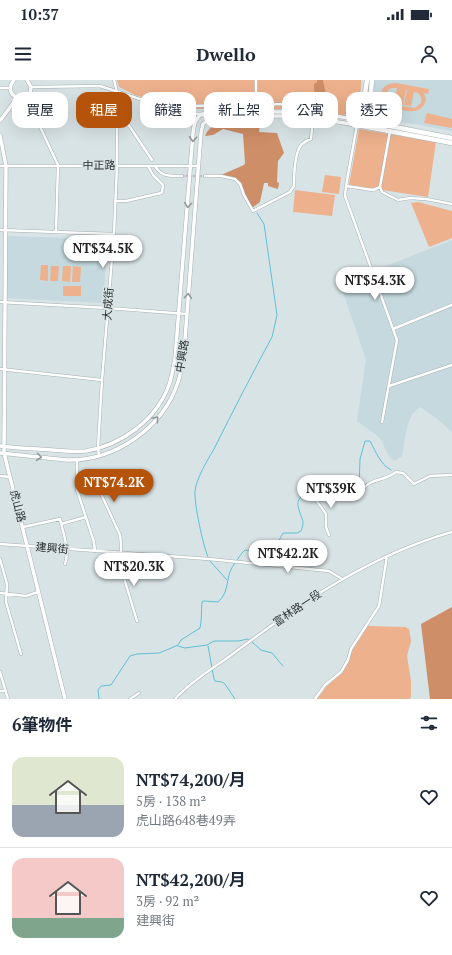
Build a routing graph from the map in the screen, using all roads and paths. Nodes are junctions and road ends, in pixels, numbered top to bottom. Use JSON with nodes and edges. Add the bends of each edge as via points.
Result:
{"nodes":[{"id":1,"x":14,"y":80,"type":"edge"},
{"id":2,"x":114,"y":80,"type":"edge"},
{"id":3,"x":256,"y":80,"type":"edge"},
{"id":4,"x":367,"y":80,"type":"edge"},
{"id":5,"x":372,"y":80,"type":"edge"},
{"id":6,"x":29,"y":81,"type":"edge"},
{"id":7,"x":31,"y":87,"type":"junction"},
{"id":8,"x":0,"y":88,"type":"edge"},
{"id":9,"x":10,"y":88,"type":"junction"},
{"id":10,"x":30,"y":92,"type":"edge"},
{"id":11,"x":117,"y":92,"type":"joint"},
{"id":12,"x":256,"y":92,"type":"edge"},
{"id":13,"x":365,"y":92,"type":"edge"},
{"id":14,"x":371,"y":92,"type":"edge"},
{"id":15,"x":12,"y":94,"type":"edge"},
{"id":16,"x":12,"y":105,"type":"edge"},
{"id":17,"x":196,"y":114,"type":"edge"},
{"id":18,"x":202,"y":114,"type":"junction"},
{"id":19,"x":282,"y":114,"type":"edge"},
{"id":20,"x":0,"y":122,"type":"edge"},
{"id":21,"x":204,"y":123,"type":"edge"},
{"id":22,"x":41,"y":128,"type":"edge"},
{"id":23,"x":117,"y":128,"type":"edge"},
{"id":24,"x":131,"y":128,"type":"edge"},
{"id":25,"x":312,"y":128,"type":"edge"},
{"id":26,"x":356,"y":128,"type":"edge"},
{"id":27,"x":377,"y":128,"type":"edge"},
{"id":28,"x":387,"y":128,"type":"edge"},
{"id":29,"x":390,"y":132,"type":"junction"},
{"id":30,"x":0,"y":135,"type":"edge"},
{"id":31,"x":452,"y":138,"type":"edge"},
{"id":32,"x":452,"y":143,"type":"edge"},
{"id":33,"x":152,"y":160,"type":"dead end"},
{"id":34,"x":58,"y":165,"type":"junction"},
{"id":35,"x":117,"y":165,"type":"junction"},
{"id":36,"x":0,"y":166,"type":"edge"},
{"id":37,"x":6,"y":166,"type":"junction"},
{"id":38,"x":148,"y":166,"type":"junction"},
{"id":39,"x":155,"y":166,"type":"junction"},
{"id":40,"x":191,"y":166,"type":"junction"},
{"id":41,"x":199,"y":166,"type":"junction"},
{"id":42,"x":182,"y":176,"type":"tunnel mouth"},
{"id":43,"x":205,"y":176,"type":"tunnel mouth"},
{"id":44,"x":346,"y":186,"type":"junction"},
{"id":45,"x":380,"y":187,"type":"junction"},
{"id":46,"x":115,"y":201,"type":"junction"},
{"id":47,"x":452,"y":204,"type":"edge"},
{"id":48,"x":0,"y":230,"type":"edge"},
{"id":49,"x":6,"y":230,"type":"junction"},
{"id":50,"x":56,"y":232,"type":"junction"},
{"id":51,"x":114,"y":234,"type":"junction"},
{"id":52,"x":0,"y":302,"type":"edge"},
{"id":53,"x":5,"y":303,"type":"junction"},
{"id":54,"x":452,"y":305,"type":"edge"},
{"id":55,"x":108,"y":308,"type":"junction"},
{"id":56,"x":179,"y":314,"type":"junction"},
{"id":57,"x":187,"y":314,"type":"junction"},
{"id":58,"x":0,"y":325,"type":"edge"},
{"id":59,"x":5,"y":325,"type":"junction"},
{"id":60,"x":393,"y":329,"type":"junction"},
{"id":61,"x":452,"y":365,"type":"edge"},
{"id":62,"x":2,"y":369,"type":"edge"},
{"id":63,"x":102,"y":380,"type":"junction"},
{"id":64,"x":389,"y":386,"type":"junction"},
{"id":65,"x":382,"y":422,"type":"dead end"},
{"id":66,"x":2,"y":446,"type":"edge"},
{"id":67,"x":98,"y":448,"type":"junction"},
{"id":68,"x":2,"y":453,"type":"edge"},
{"id":69,"x":98,"y":456,"type":"junction"},
{"id":70,"x":77,"y":460,"type":"junction"},
{"id":71,"x":452,"y":475,"type":"edge"},
{"id":72,"x":0,"y":476,"type":"edge"},
{"id":73,"x":10,"y":477,"type":"junction"},
{"id":74,"x":77,"y":481,"type":"junction"},
{"id":75,"x":86,"y":517,"type":"junction"},
{"id":76,"x":61,"y":524,"type":"junction"},
{"id":77,"x":23,"y":527,"type":"junction"},
{"id":78,"x":452,"y":532,"type":"edge"},
{"id":79,"x":329,"y":535,"type":"dead end"},
{"id":80,"x":0,"y":544,"type":"edge"},
{"id":81,"x":27,"y":546,"type":"junction"},
{"id":82,"x":66,"y":549,"type":"junction"},
{"id":83,"x":95,"y":551,"type":"junction"},
{"id":84,"x":121,"y":554,"type":"junction"},
{"id":85,"x":387,"y":556,"type":"junction"},
{"id":86,"x":0,"y":559,"type":"edge"},
{"id":87,"x":65,"y":564,"type":"dead end"},
{"id":88,"x":342,"y":579,"type":"junction"},
{"id":89,"x":38,"y":592,"type":"junction"},
{"id":90,"x":0,"y":593,"type":"edge"},
{"id":91,"x":6,"y":594,"type":"junction"},
{"id":92,"x":137,"y":621,"type":"dead end"},
{"id":93,"x":21,"y":654,"type":"dead end"},
{"id":94,"x":0,"y":672,"type":"edge"},
{"id":95,"x":0,"y":691,"type":"edge"},
{"id":96,"x":6,"y":691,"type":"junction"},
{"id":97,"x":138,"y":693,"type":"dead end"},
{"id":98,"x":176,"y":698,"type":"edge"},
{"id":99,"x":8,"y":699,"type":"edge"},
{"id":100,"x":65,"y":699,"type":"edge"},
{"id":101,"x":130,"y":699,"type":"edge"},
{"id":102,"x":172,"y":699,"type":"edge"},
{"id":103,"x":315,"y":699,"type":"edge"}],
"edges":[{"from":1,"to":9,"type":"street"},
{"from":2,"to":11,"type":"street","name":"大成街"},
{"from":3,"to":12,"type":"street"},
{"from":4,"to":13,"type":"main road"},
{"from":5,"to":14,"type":"main road"},
{"from":6,"to":7,"type":"street"},
{"from":7,"to":10,"type":"street"},
{"from":7,"to":11,"type":"street","via":[[100,86]]},
{"from":8,"to":9,"type":"street"},
{"from":9,"to":15,"type":"street"},
{"from":16,"to":20,"type":"street"},
{"from":17,"to":18,"type":"street"},
{"from":18,"to":19,"type":"street"},
{"from":18,"to":40,"type":"street","name":"中興路","one_way":true,"via":[[194,126]]},
{"from":21,"to":41,"type":"street","name":"中興路"},
{"from":22,"to":34,"type":"street"},
{"from":23,"to":35,"type":"street","name":"大成街"},
{"from":24,"to":33,"type":"street"},
{"from":25,"to":43,"type":"street","via":[[311,139],[301,144],[298,150],[294,186],[290,192],[253,211],[235,179]]},
{"from":26,"to":44,"type":"street"},
{"from":27,"to":29,"type":"main road"},
{"from":28,"to":31,"type":"main road"},
{"from":29,"to":32,"type":"main road"},
{"from":29,"to":45,"type":"street"},
{"from":30,"to":37,"type":"street","name":"虎山路"},
{"from":34,"to":35,"type":"street","name":"中正路"},
{"from":34,"to":37,"type":"street","name":"中正路"},
{"from":34,"to":50,"type":"street"},
{"from":35,"to":38,"type":"street","name":"中正路"},
{"from":35,"to":46,"type":"street","name":"大成街"},
{"from":36,"to":37,"type":"street","name":"中正路"},
{"from":37,"to":49,"type":"street","name":"虎山路"},
{"from":38,"to":39,"type":"street","name":"中正路"},
{"from":38,"to":46,"type":"street","via":[[162,185],[162,192]]},
{"from":39,"to":40,"type":"street","name":"中正路"},
{"from":39,"to":42,"type":"street","via":[[165,175]]},
{"from":40,"to":41,"type":"street","name":"中正路"},
{"from":40,"to":56,"type":"street","name":"中興路","one_way":true},
{"from":57,"to":41,"type":"street","name":"中興路","one_way":true},
{"from":44,"to":45,"type":"street","via":[[373,190]]},
{"from":44,"to":60,"type":"street","via":[[345,196]]},
{"from":45,"to":47,"type":"street","via":[[382,192],[398,200],[426,199]]},
{"from":46,"to":51,"type":"street","name":"大成街"},
{"from":48,"to":49,"type":"street"},
{"from":49,"to":50,"type":"street"},
{"from":49,"to":53,"type":"street","name":"虎山路"},
{"from":50,"to":51,"type":"street"},
{"from":51,"to":55,"type":"street","name":"大成街"},
{"from":52,"to":53,"type":"street"},
{"from":53,"to":55,"type":"street"},
{"from":53,"to":59,"type":"street","name":"虎山路"},
{"from":54,"to":60,"type":"street"},
{"from":55,"to":56,"type":"street"},
{"from":55,"to":63,"type":"street","name":"大成街"},
{"from":56,"to":57,"type":"street"},
{"from":56,"to":67,"type":"street","name":"中興路","via":[[173,371],[159,404],[147,420],[133,431]]},
{"from":69,"to":57,"type":"street","name":"中興路","one_way":true,"via":[[124,446],[144,432],[168,404],[178,383],[181,369]]},
{"from":58,"to":59,"type":"street"},
{"from":59,"to":62,"type":"street","name":"虎山路"},
{"from":60,"to":64,"type":"street","via":[[397,340]]},
{"from":61,"to":64,"type":"street"},
{"from":62,"to":63,"type":"street"},
{"from":62,"to":66,"type":"street","name":"虎山路"},
{"from":63,"to":67,"type":"street","name":"大成街"},
{"from":64,"to":65,"type":"street"},
{"from":66,"to":67,"type":"street","name":"中興路","via":[[72,452]]},
{"from":66,"to":68,"type":"street","name":"虎山路"},
{"from":67,"to":69,"type":"street","name":"大成街"},
{"from":68,"to":70,"type":"street","name":"中興路","one_way":true},
{"from":68,"to":73,"type":"street","name":"虎山路"},
{"from":69,"to":70,"type":"street","name":"中興路"},
{"from":70,"to":74,"type":"street"},
{"from":71,"to":79,"type":"street","via":[[430,476],[414,484],[403,473],[396,472],[386,479],[371,482],[357,497],[349,498],[327,492],[311,493],[326,514]]},
{"from":72,"to":73,"type":"street"},
{"from":73,"to":77,"type":"street","name":"虎山路"},
{"from":74,"to":75,"type":"street","via":[[77,490]]},
{"from":74,"to":84,"type":"street","via":[[94,482],[98,485],[120,535]]},
{"from":75,"to":76,"type":"street"},
{"from":75,"to":83,"type":"street"},
{"from":76,"to":77,"type":"street","via":[[60,519]]},
{"from":76,"to":82,"type":"street"},
{"from":77,"to":81,"type":"street","name":"虎山路"},
{"from":78,"to":85,"type":"street","name":"富林路一段"},
{"from":80,"to":81,"type":"street","name":"建興街"},
{"from":81,"to":82,"type":"street","name":"建興街"},
{"from":81,"to":89,"type":"street","name":"虎山路"},
{"from":82,"to":83,"type":"street","name":"建興街"},
{"from":82,"to":87,"type":"street"},
{"from":83,"to":84,"type":"street","name":"建興街"},
{"from":84,"to":88,"type":"street","name":"建興街","via":[[329,571]]},
{"from":84,"to":92,"type":"street","via":[[121,568]]},
{"from":85,"to":88,"type":"street","name":"富林路一段"},
{"from":85,"to":103,"type":"street","via":[[379,606],[351,649],[341,672]]},
{"from":86,"to":91,"type":"street","via":[[7,584]]},
{"from":88,"to":98,"type":"street","name":"富林路一段","via":[[253,638]]},
{"from":89,"to":91,"type":"street","via":[[26,596]]},
{"from":89,"to":100,"type":"street","name":"虎山路"},
{"from":90,"to":91,"type":"street"},
{"from":91,"to":93,"type":"street"},
{"from":94,"to":96,"type":"street"},
{"from":95,"to":96,"type":"street"},
{"from":96,"to":99,"type":"street"},
{"from":97,"to":101,"type":"street"},
{"from":98,"to":102,"type":"street","name":"富林路一段"}]}
